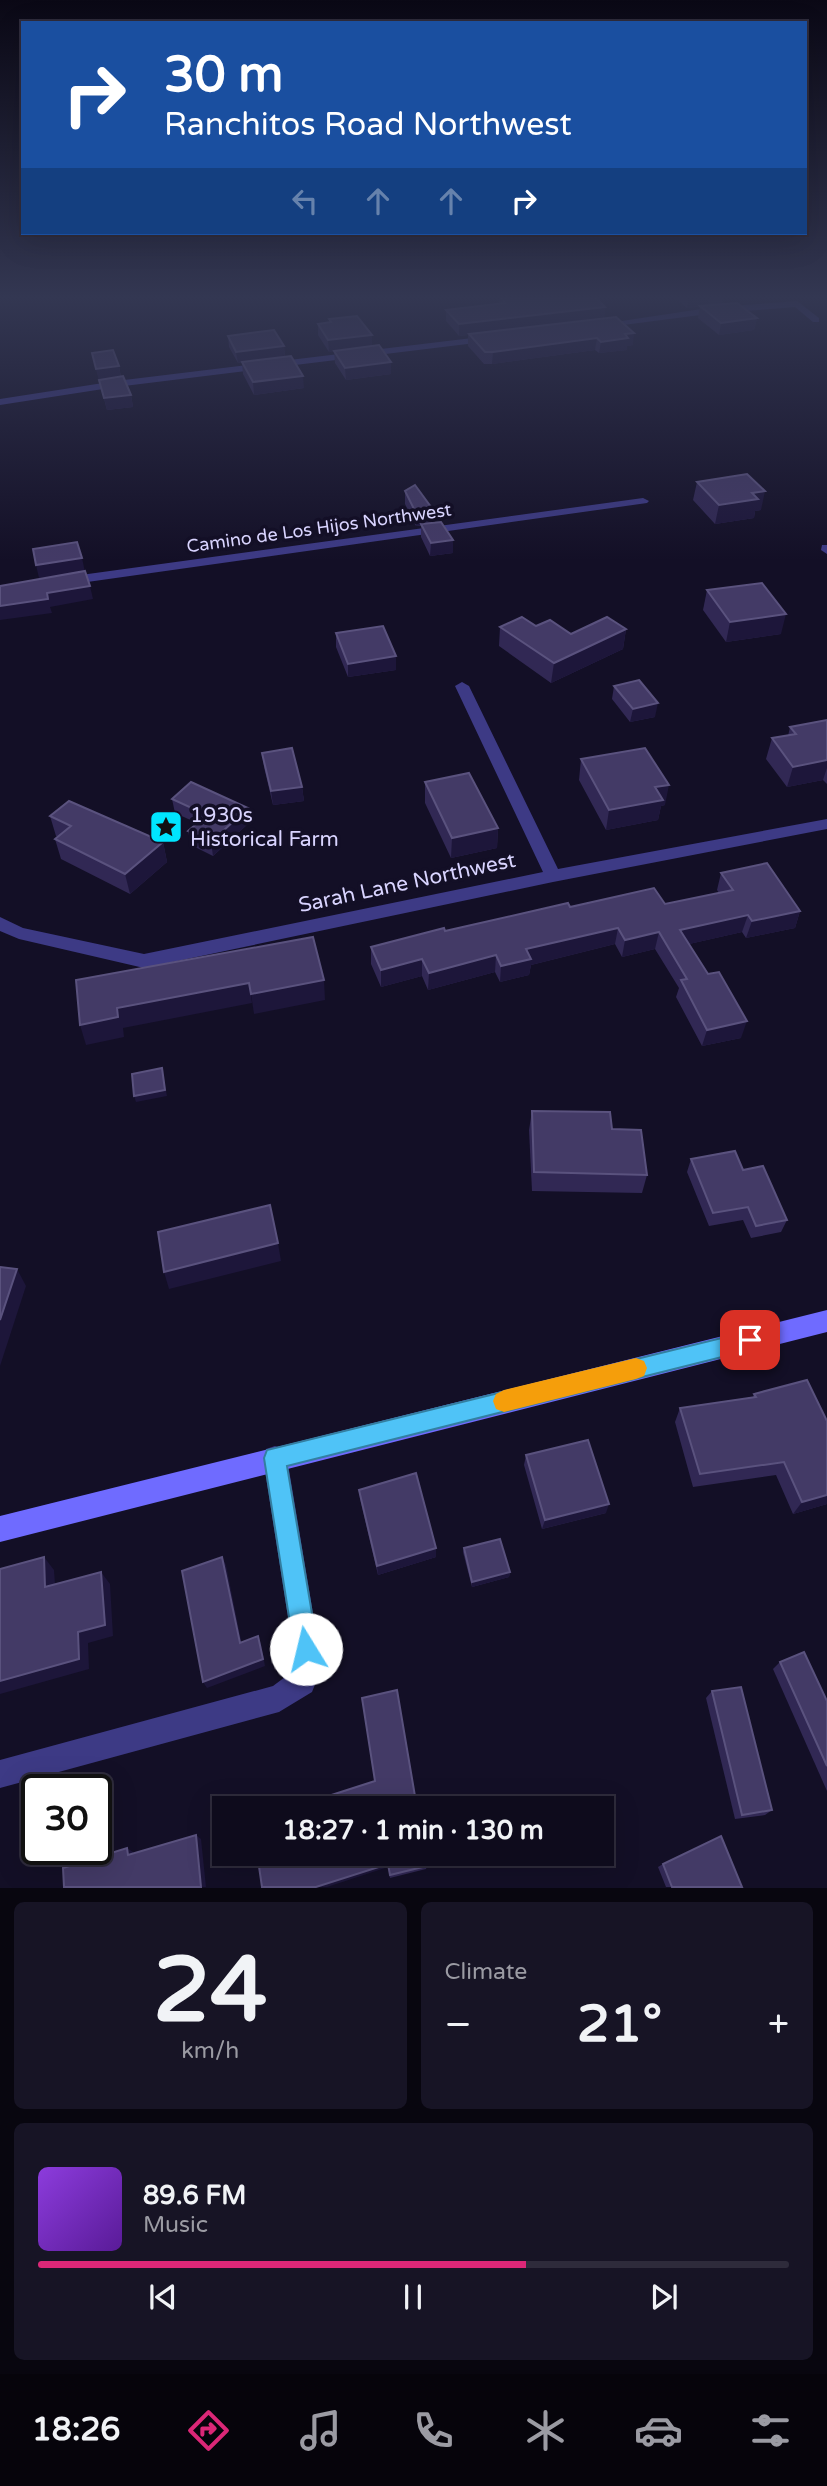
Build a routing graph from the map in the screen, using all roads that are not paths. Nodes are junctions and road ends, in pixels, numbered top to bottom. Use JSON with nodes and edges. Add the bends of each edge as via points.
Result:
{"nodes":[{"id":1,"x":115,"y":384,"type":"edge"},
{"id":2,"x":0,"y":402,"type":"edge"},
{"id":3,"x":643,"y":502,"type":"dead end"},
{"id":4,"x":54,"y":582,"type":"edge"},
{"id":5,"x":462,"y":686,"type":"dead end"},
{"id":6,"x":827,"y":824,"type":"edge"},
{"id":7,"x":553,"y":876,"type":"junction"},
{"id":8,"x":0,"y":923,"type":"edge"},
{"id":9,"x":827,"y":1321,"type":"edge"},
{"id":10,"x":275,"y":1458,"type":"junction"},
{"id":11,"x":0,"y":1529,"type":"edge"},
{"id":12,"x":0,"y":1774,"type":"edge"}],
"edges":[{"from":1,"to":2,"type":"street"},
{"from":3,"to":4,"type":"street","name":"Camino de Los Hijos Northwest"},
{"from":5,"to":7,"type":"street"},
{"from":6,"to":7,"type":"street","name":"Sarah Lane Northwest"},
{"from":7,"to":8,"type":"street","name":"Sarah Lane Northwest","via":[[144,961],[19,933]]},
{"from":9,"to":10,"type":"street"},
{"from":10,"to":11,"type":"street"},
{"from":10,"to":12,"type":"street","via":[[306,1649],[302,1682],[279,1698]]}]}
